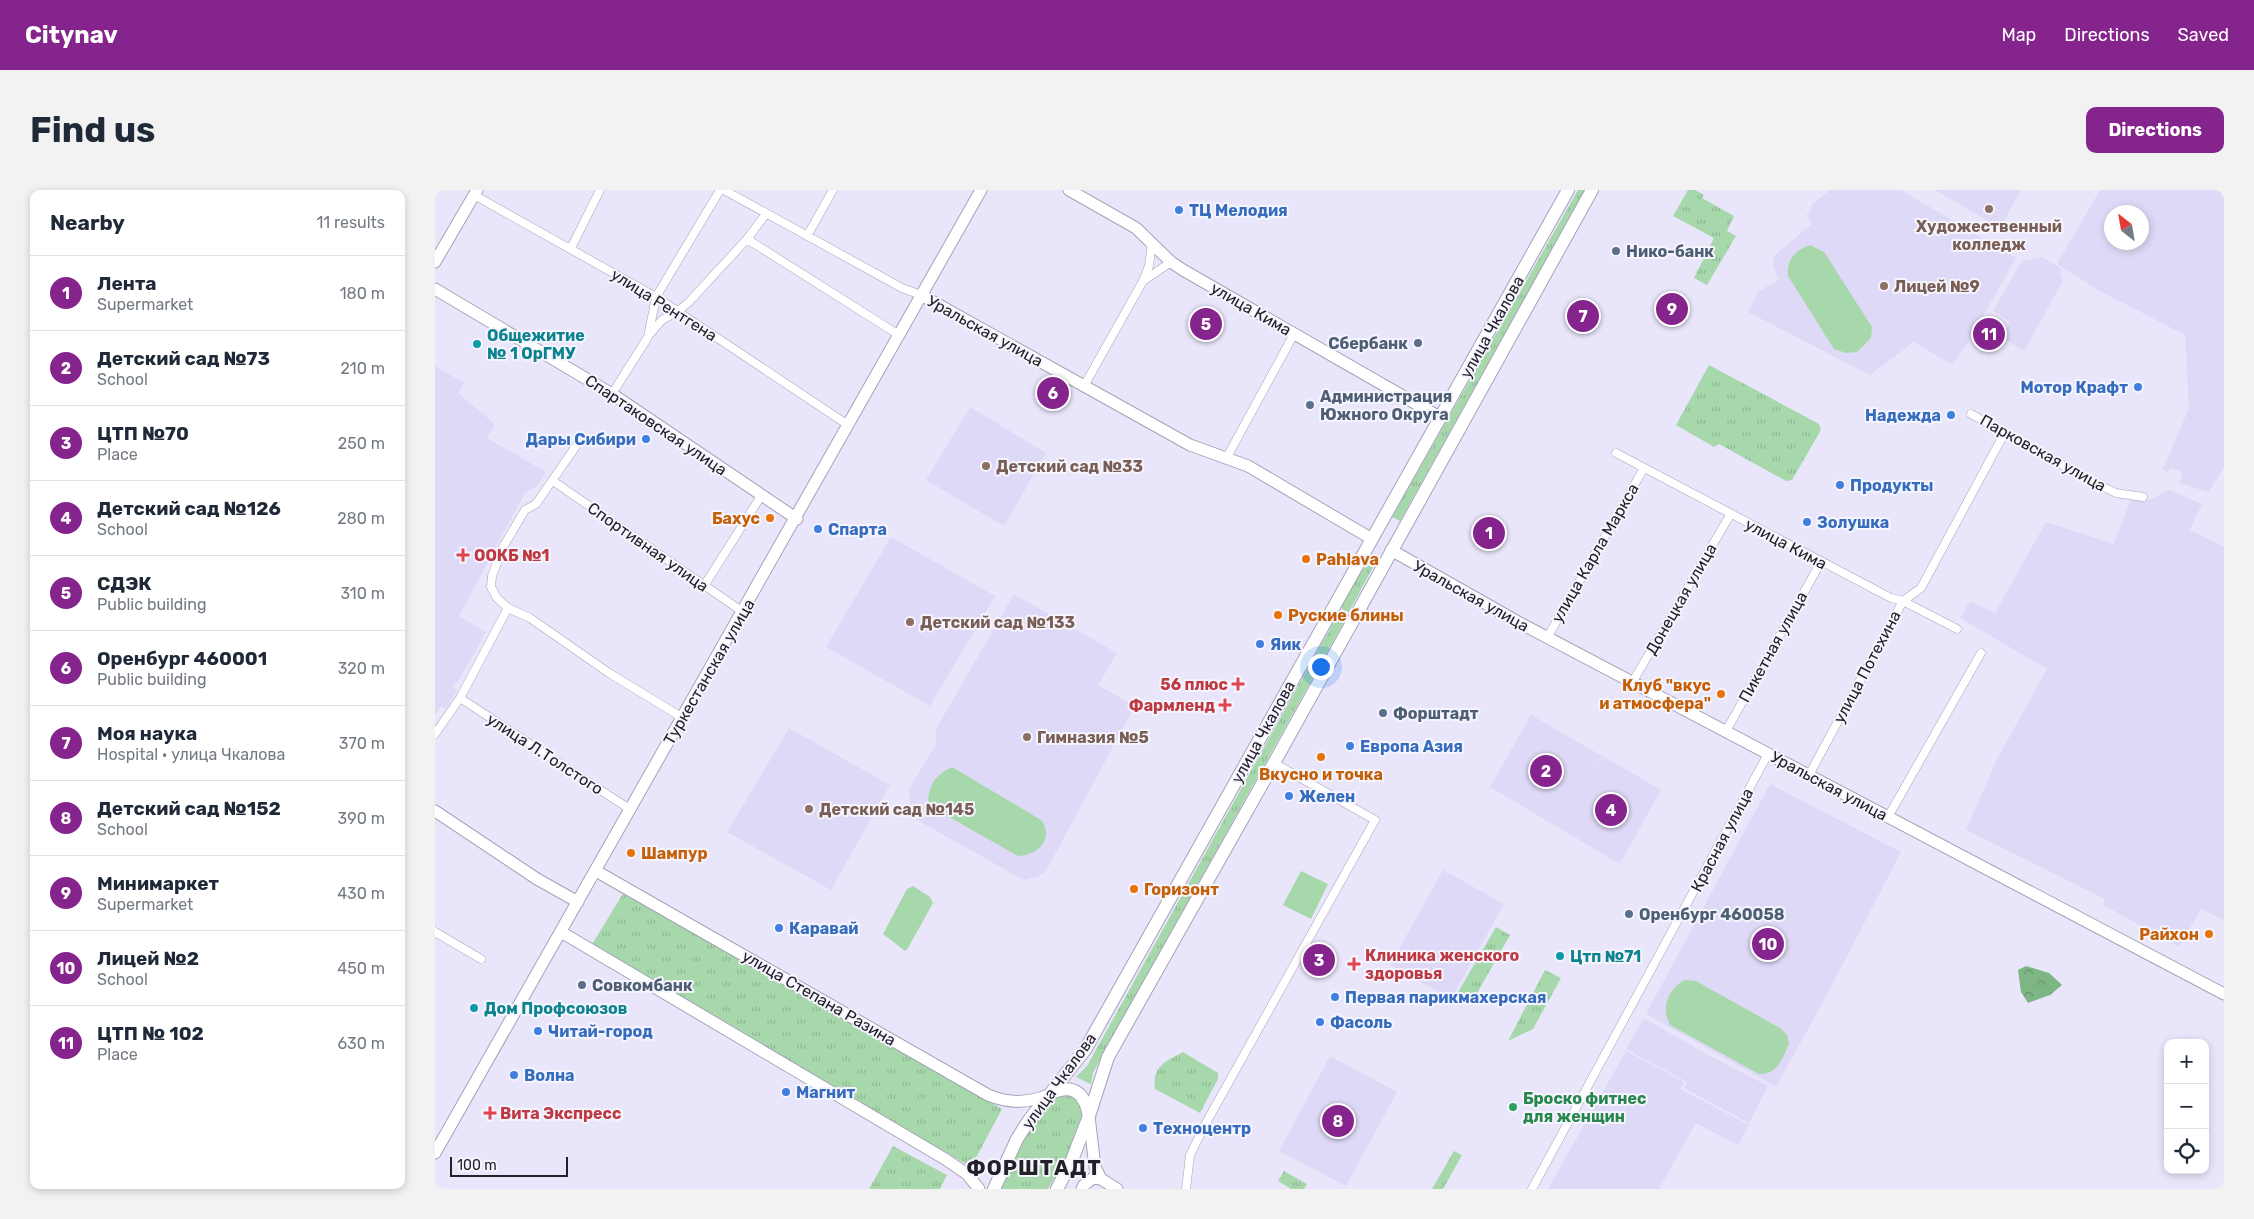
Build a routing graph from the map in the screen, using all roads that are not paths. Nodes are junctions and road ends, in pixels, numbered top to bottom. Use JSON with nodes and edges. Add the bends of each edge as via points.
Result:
{"nodes":[{"id":1,"x":600,"y":190,"type":"edge"},
{"id":2,"x":722,"y":190,"type":"edge"},
{"id":3,"x":833,"y":190,"type":"edge"},
{"id":4,"x":981,"y":190,"type":"edge"},
{"id":5,"x":1069,"y":190,"type":"edge"},
{"id":6,"x":1568,"y":190,"type":"edge"},
{"id":7,"x":1592,"y":190,"type":"edge"},
{"id":8,"x":475,"y":193,"type":"edge"},
{"id":9,"x":766,"y":214,"type":"junction"},
{"id":10,"x":807,"y":236,"type":"junction"},
{"id":11,"x":747,"y":239,"type":"junction"},
{"id":12,"x":1152,"y":242,"type":"junction"},
{"id":13,"x":571,"y":248,"type":"junction"},
{"id":14,"x":435,"y":262,"type":"edge"},
{"id":15,"x":1171,"y":262,"type":"junction"},
{"id":16,"x":1143,"y":281,"type":"junction"},
{"id":17,"x":435,"y":289,"type":"edge"},
{"id":18,"x":921,"y":295,"type":"junction"},
{"id":19,"x":656,"y":297,"type":"junction"},
{"id":20,"x":678,"y":311,"type":"junction"},
{"id":21,"x":1294,"y":334,"type":"junction"},
{"id":22,"x":899,"y":335,"type":"junction"},
{"id":23,"x":648,"y":337,"type":"junction"},
{"id":24,"x":1084,"y":386,"type":"junction"},
{"id":25,"x":613,"y":394,"type":"junction"},
{"id":26,"x":1971,"y":414,"type":"dead end"},
{"id":27,"x":1441,"y":418,"type":"junction"},
{"id":28,"x":848,"y":425,"type":"junction"},
{"id":29,"x":2004,"y":434,"type":"junction"},
{"id":30,"x":576,"y":446,"type":"dead end"},
{"id":31,"x":1616,"y":453,"type":"dead end"},
{"id":32,"x":1227,"y":457,"type":"junction"},
{"id":33,"x":1644,"y":468,"type":"junction"},
{"id":34,"x":553,"y":481,"type":"junction"},
{"id":35,"x":761,"y":496,"type":"junction"},
{"id":36,"x":2143,"y":497,"type":"dead end"},
{"id":37,"x":1730,"y":515,"type":"junction"},
{"id":38,"x":797,"y":519,"type":"junction"},
{"id":39,"x":1372,"y":539,"type":"junction"},
{"id":40,"x":1391,"y":550,"type":"junction"},
{"id":41,"x":1821,"y":562,"type":"junction"},
{"id":42,"x":704,"y":586,"type":"junction"},
{"id":43,"x":1903,"y":601,"type":"junction"},
{"id":44,"x":508,"y":608,"type":"junction"},
{"id":45,"x":1332,"y":610,"type":"junction"},
{"id":46,"x":743,"y":612,"type":"junction"},
{"id":47,"x":1351,"y":620,"type":"junction"},
{"id":48,"x":1957,"y":629,"type":"dead end"},
{"id":49,"x":1547,"y":638,"type":"junction"},
{"id":50,"x":1981,"y":654,"type":"dead end"},
{"id":51,"x":1633,"y":683,"type":"junction"},
{"id":52,"x":460,"y":698,"type":"junction"},
{"id":53,"x":683,"y":718,"type":"junction"},
{"id":54,"x":1726,"y":732,"type":"junction"},
{"id":55,"x":435,"y":734,"type":"edge"},
{"id":56,"x":1768,"y":754,"type":"junction"},
{"id":57,"x":1274,"y":763,"type":"junction"},
{"id":58,"x":1809,"y":775,"type":"junction"},
{"id":59,"x":631,"y":810,"type":"junction"},
{"id":60,"x":435,"y":811,"type":"edge"},
{"id":61,"x":1888,"y":817,"type":"junction"},
{"id":62,"x":596,"y":871,"type":"junction"},
{"id":63,"x":578,"y":902,"type":"junction"},
{"id":64,"x":435,"y":932,"type":"edge"},
{"id":65,"x":561,"y":932,"type":"junction"},
{"id":66,"x":481,"y":959,"type":"dead end"},
{"id":67,"x":2224,"y":994,"type":"edge"},
{"id":68,"x":1049,"y":1095,"type":"junction"},
{"id":69,"x":1089,"y":1116,"type":"junction"},
{"id":70,"x":435,"y":1153,"type":"edge"},
{"id":71,"x":1101,"y":1179,"type":"junction"},
{"id":72,"x":979,"y":1189,"type":"edge"},
{"id":73,"x":994,"y":1189,"type":"edge"},
{"id":74,"x":1057,"y":1189,"type":"edge"},
{"id":75,"x":1082,"y":1189,"type":"edge"},
{"id":76,"x":1117,"y":1189,"type":"edge"},
{"id":77,"x":1185,"y":1189,"type":"edge"},
{"id":78,"x":1532,"y":1189,"type":"edge"}],
"edges":[{"from":1,"to":13,"type":"street"},
{"from":2,"to":9,"type":"street","name":"Уральская улица"},
{"from":2,"to":19,"type":"street"},
{"from":3,"to":10,"type":"street"},
{"from":4,"to":18,"type":"street","name":"Туркестанская улица"},
{"from":5,"to":12,"type":"street","name":"улица Кима","via":[[1126,221]]},
{"from":6,"to":27,"type":"main road","name":"улица Чкалова"},
{"from":7,"to":40,"type":"main road","name":"улица Чкалова"},
{"from":8,"to":13,"type":"street","name":"улица Рентгена"},
{"from":8,"to":14,"type":"street"},
{"from":9,"to":10,"type":"street","name":"Уральская улица"},
{"from":9,"to":11,"type":"street"},
{"from":10,"to":18,"type":"street","name":"Уральская улица"},
{"from":11,"to":20,"type":"street"},
{"from":11,"to":22,"type":"street"},
{"from":12,"to":15,"type":"street","name":"улица Кима"},
{"from":12,"to":16,"type":"street"},
{"from":13,"to":19,"type":"street","name":"улица Рентгена"},
{"from":15,"to":16,"type":"street"},
{"from":15,"to":21,"type":"street","name":"улица Кима"},
{"from":16,"to":24,"type":"street"},
{"from":17,"to":25,"type":"street","name":"Спартаковская улица"},
{"from":18,"to":22,"type":"street","name":"Туркестанская улица"},
{"from":18,"to":24,"type":"street","name":"Уральская улица"},
{"from":19,"to":20,"type":"street","name":"улица Рентгена"},
{"from":19,"to":23,"type":"street"},
{"from":20,"to":23,"type":"street","via":[[662,320]]},
{"from":20,"to":28,"type":"street","name":"улица Рентгена"},
{"from":21,"to":27,"type":"street","name":"улица Кима"},
{"from":21,"to":32,"type":"street"},
{"from":22,"to":28,"type":"street","name":"Туркестанская улица"},
{"from":23,"to":25,"type":"street"},
{"from":24,"to":32,"type":"street","name":"Уральская улица","via":[[1190,445]]},
{"from":25,"to":35,"type":"street","name":"Спартаковская улица"},
{"from":26,"to":29,"type":"street","name":"Парковская улица"},
{"from":27,"to":39,"type":"main road","name":"улица Чкалова"},
{"from":28,"to":38,"type":"street","name":"Туркестанская улица"},
{"from":29,"to":36,"type":"street","name":"Парковская улица","via":[[2116,493]]},
{"from":29,"to":43,"type":"street","name":"улица Потехина","via":[[1921,588]]},
{"from":30,"to":34,"type":"street"},
{"from":31,"to":33,"type":"street","name":"улица Кима"},
{"from":32,"to":39,"type":"street","name":"Уральская улица","via":[[1248,466]]},
{"from":33,"to":37,"type":"street","name":"улица Кима"},
{"from":33,"to":49,"type":"street","name":"улица Карла Маркса"},
{"from":34,"to":42,"type":"street","name":"Спортивная улица"},
{"from":34,"to":44,"type":"street","via":[[536,504],[525,510],[503,547],[492,576],[491,587]]},
{"from":35,"to":38,"type":"street","name":"Спартаковская улица"},
{"from":35,"to":42,"type":"street"},
{"from":37,"to":41,"type":"street","name":"улица Кима"},
{"from":37,"to":51,"type":"street","name":"Донецкая улица"},
{"from":38,"to":46,"type":"street","name":"Туркестанская улица"},
{"from":39,"to":40,"type":"main road","name":"Уральская улица"},
{"from":39,"to":45,"type":"main road","name":"улица Чкалова"},
{"from":40,"to":47,"type":"main road","name":"улица Чкалова"},
{"from":40,"to":49,"type":"street","name":"Уральская улица"},
{"from":41,"to":43,"type":"street","name":"улица Кима"},
{"from":41,"to":54,"type":"street","name":"Пикетная улица"},
{"from":42,"to":46,"type":"street","name":"Спортивная улица"},
{"from":43,"to":48,"type":"street","name":"улица Кима"},
{"from":43,"to":58,"type":"street","name":"улица Потехина"},
{"from":44,"to":52,"type":"street"},
{"from":44,"to":53,"type":"street","via":[[529,618],[609,673]]},
{"from":45,"to":47,"type":"main road"},
{"from":45,"to":68,"type":"main road","name":"улица Чкалова","via":[[1085,1050]]},
{"from":46,"to":53,"type":"street","name":"Туркестанская улица"},
{"from":47,"to":57,"type":"main road","name":"улица Чкалова"},
{"from":49,"to":51,"type":"street","name":"Уральская улица"},
{"from":50,"to":61,"type":"street"},
{"from":51,"to":54,"type":"street","name":"Уральская улица"},
{"from":52,"to":55,"type":"street"},
{"from":52,"to":59,"type":"street","name":"улица Л.Толстого"},
{"from":53,"to":59,"type":"street","name":"Туркестанская улица"},
{"from":54,"to":56,"type":"street","name":"Уральская улица"},
{"from":56,"to":58,"type":"street","name":"Уральская улица"},
{"from":56,"to":78,"type":"street","name":"Красная улица"},
{"from":57,"to":69,"type":"main road","name":"улица Чкалова","via":[[1108,1057]]},
{"from":57,"to":77,"type":"street","via":[[1375,820],[1198,1139],[1190,1155]]},
{"from":58,"to":61,"type":"street","name":"Уральская улица"},
{"from":59,"to":62,"type":"street","name":"Туркестанская улица"},
{"from":60,"to":63,"type":"street","via":[[537,879]]},
{"from":61,"to":67,"type":"street","name":"Уральская улица"},
{"from":62,"to":63,"type":"street","name":"Туркестанская улица"},
{"from":62,"to":68,"type":"street","name":"улица Степана Разина","via":[[981,1091],[1014,1103]]},
{"from":63,"to":65,"type":"street","name":"Туркестанская улица"},
{"from":64,"to":66,"type":"street"},
{"from":65,"to":70,"type":"street","name":"Туркестанская улица"},
{"from":65,"to":72,"type":"street","via":[[945,1159],[967,1174]]},
{"from":68,"to":69,"type":"main road","via":[[1067,1088],[1075,1090],[1083,1096]]},
{"from":68,"to":73,"type":"main road","name":"улица Чкалова","via":[[1017,1139]]},
{"from":69,"to":71,"type":"street","via":[[1093,1156]]},
{"from":69,"to":74,"type":"main road","name":"улица Чкалова"},
{"from":71,"to":75,"type":"street","via":[[1093,1178]]},
{"from":71,"to":76,"type":"street"}]}
